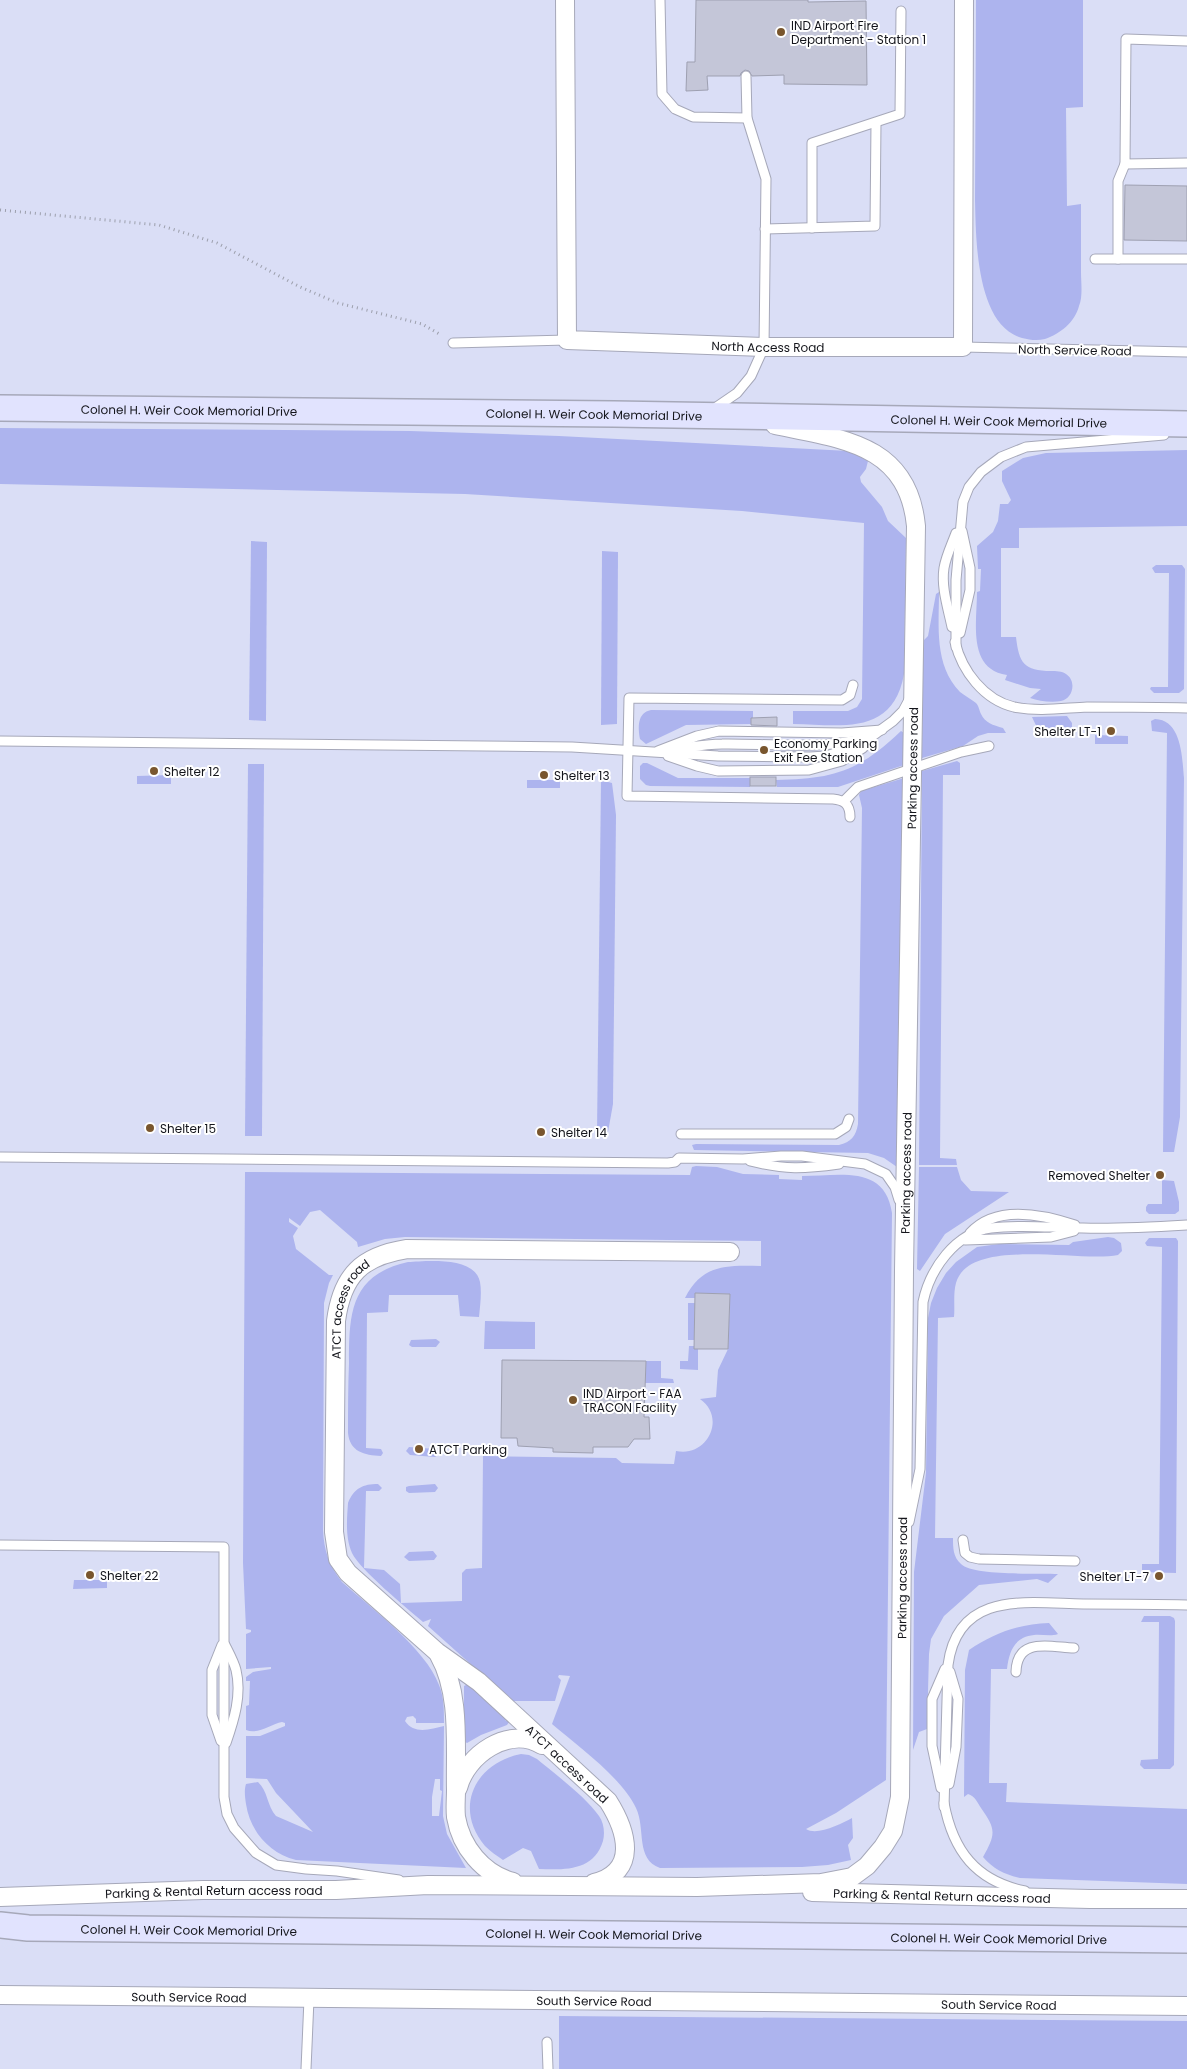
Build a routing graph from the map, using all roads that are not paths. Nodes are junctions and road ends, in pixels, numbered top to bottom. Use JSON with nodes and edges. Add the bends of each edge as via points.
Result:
{"nodes":[{"id":1,"x":565,"y":0,"type":"edge"},
{"id":2,"x":660,"y":0,"type":"edge"},
{"id":3,"x":964,"y":0,"type":"edge"},
{"id":4,"x":901,"y":11,"type":"dead end"},
{"id":5,"x":1187,"y":41,"type":"edge"},
{"id":6,"x":746,"y":76,"type":"dead end"},
{"id":7,"x":747,"y":118,"type":"junction"},
{"id":8,"x":876,"y":122,"type":"junction"},
{"id":9,"x":1125,"y":164,"type":"junction"},
{"id":10,"x":1187,"y":164,"type":"edge"},
{"id":11,"x":812,"y":228,"type":"junction"},
{"id":12,"x":765,"y":230,"type":"junction"},
{"id":13,"x":1095,"y":259,"type":"dead end"},
{"id":14,"x":1118,"y":259,"type":"junction"},
{"id":15,"x":1187,"y":259,"type":"edge"},
{"id":16,"x":568,"y":340,"type":"junction"},
{"id":17,"x":453,"y":342,"type":"road end"},
{"id":18,"x":764,"y":347,"type":"junction"},
{"id":19,"x":963,"y":347,"type":"junction"},
{"id":20,"x":1187,"y":352,"type":"edge"},
{"id":21,"x":0,"y":408,"type":"edge"},
{"id":22,"x":693,"y":416,"type":"junction"},
{"id":23,"x":737,"y":417,"type":"junction"},
{"id":24,"x":1182,"y":429,"type":"edge"},
{"id":25,"x":960,"y":520,"type":"junction"},
{"id":26,"x":956,"y":647,"type":"junction"},
{"id":27,"x":853,"y":685,"type":"dead end"},
{"id":28,"x":914,"y":689,"type":"junction"},
{"id":29,"x":1187,"y":708,"type":"edge"},
{"id":30,"x":882,"y":730,"type":"junction"},
{"id":31,"x":0,"y":741,"type":"edge"},
{"id":32,"x":988,"y":746,"type":"dead end"},
{"id":33,"x":627,"y":751,"type":"junction"},
{"id":34,"x":653,"y":752,"type":"junction"},
{"id":35,"x":913,"y":768,"type":"junction"},
{"id":36,"x":844,"y":801,"type":"junction"},
{"id":37,"x":850,"y":817,"type":"dead end"},
{"id":38,"x":849,"y":1118,"type":"dead end"},
{"id":39,"x":680,"y":1134,"type":"dead end"},
{"id":40,"x":0,"y":1157,"type":"edge"},
{"id":41,"x":743,"y":1160,"type":"junction"},
{"id":42,"x":851,"y":1162,"type":"junction"},
{"id":43,"x":1187,"y":1225,"type":"edge"},
{"id":44,"x":1084,"y":1228,"type":"junction"},
{"id":45,"x":962,"y":1240,"type":"junction"},
{"id":46,"x":730,"y":1252,"type":"dead end"},
{"id":47,"x":904,"y":1270,"type":"junction"},
{"id":48,"x":963,"y":1540,"type":"dead end"},
{"id":49,"x":0,"y":1545,"type":"edge"},
{"id":50,"x":902,"y":1554,"type":"junction"},
{"id":51,"x":1075,"y":1562,"type":"dead end"},
{"id":52,"x":1187,"y":1605,"type":"edge"},
{"id":53,"x":224,"y":1640,"type":"junction"},
{"id":54,"x":1074,"y":1648,"type":"dead end"},
{"id":55,"x":437,"y":1652,"type":"junction"},
{"id":56,"x":948,"y":1664,"type":"junction"},
{"id":57,"x":1016,"y":1672,"type":"dead end"},
{"id":58,"x":224,"y":1748,"type":"junction"},
{"id":59,"x":557,"y":1754,"type":"junction"},
{"id":60,"x":456,"y":1796,"type":"junction"},
{"id":61,"x":944,"y":1807,"type":"junction"},
{"id":62,"x":428,"y":1885,"type":"junction"},
{"id":63,"x":528,"y":1886,"type":"junction"},
{"id":64,"x":581,"y":1886,"type":"junction"},
{"id":65,"x":697,"y":1886,"type":"junction"},
{"id":66,"x":0,"y":1897,"type":"edge"},
{"id":67,"x":1062,"y":1898,"type":"junction"},
{"id":68,"x":1187,"y":1899,"type":"edge"},
{"id":69,"x":0,"y":1925,"type":"edge"},
{"id":70,"x":1187,"y":1940,"type":"edge"},
{"id":71,"x":0,"y":1996,"type":"edge"},
{"id":72,"x":309,"y":1999,"type":"junction"},
{"id":73,"x":1187,"y":2006,"type":"edge"},
{"id":74,"x":547,"y":2042,"type":"dead end"},
{"id":75,"x":306,"y":2069,"type":"edge"},
{"id":76,"x":548,"y":2069,"type":"edge"}],
"edges":[{"from":1,"to":16,"type":"street"},
{"from":2,"to":7,"type":"lane","via":[[662,94],[675,109],[693,117]]},
{"from":3,"to":19,"type":"street"},
{"from":4,"to":8,"type":"lane","via":[[900,114]]},
{"from":5,"to":9,"type":"lane","via":[[1126,39]]},
{"from":6,"to":7,"type":"lane"},
{"from":7,"to":12,"type":"lane","via":[[766,179]]},
{"from":8,"to":11,"type":"lane","via":[[812,143]]},
{"from":8,"to":11,"type":"lane","via":[[875,226]]},
{"from":9,"to":10,"type":"lane"},
{"from":9,"to":14,"type":"lane","via":[[1118,181]]},
{"from":11,"to":12,"type":"lane"},
{"from":12,"to":18,"type":"lane"},
{"from":13,"to":14,"type":"lane"},
{"from":14,"to":15,"type":"lane"},
{"from":16,"to":17,"type":"lane"},
{"from":16,"to":18,"type":"street","name":"North Access Road"},
{"from":18,"to":19,"type":"street","name":"North Access Road"},
{"from":18,"to":22,"type":"lane","via":[[751,376],[737,393],[720,406]]},
{"from":19,"to":20,"type":"lane","name":"North Service Road"},
{"from":21,"to":22,"type":"street","name":"Colonel H. Weir Cook Memorial Drive"},
{"from":22,"to":23,"type":"street","name":"Colonel H. Weir Cook Memorial Drive"},
{"from":23,"to":24,"type":"street","name":"Colonel H. Weir Cook Memorial Drive"},
{"from":23,"to":28,"type":"street","name":"Parking access road","via":[[793,428],[860,447],[884,460],[901,479],[912,501],[916,526]]},
{"from":24,"to":25,"type":"lane","via":[[1018,449],[993,462],[974,479],[965,494]]},
{"from":25,"to":26,"type":"lane","via":[[970,568],[970,590]]},
{"from":25,"to":26,"type":"lane","via":[[944,567],[944,588]]},
{"from":26,"to":29,"type":"lane","via":[[967,672],[986,692],[1007,705],[1033,709]]},
{"from":27,"to":33,"type":"lane","via":[[850,695],[842,700],[629,698]]},
{"from":28,"to":30,"type":"lane","via":[[902,711]]},
{"from":28,"to":35,"type":"street","name":"Parking access road"},
{"from":30,"to":34,"type":"lane","via":[[842,733],[719,731]]},
{"from":30,"to":34,"type":"lane","via":[[860,745],[826,756],[750,757]]},
{"from":30,"to":34,"type":"lane","via":[[860,751],[842,761],[809,770],[718,770]]},
{"from":31,"to":33,"type":"lane","via":[[572,747]]},
{"from":32,"to":35,"type":"lane"},
{"from":33,"to":34,"type":"lane"},
{"from":33,"to":36,"type":"lane","via":[[627,796]]},
{"from":35,"to":36,"type":"lane","via":[[858,787]]},
{"from":35,"to":47,"type":"street","name":"Parking access road"},
{"from":36,"to":37,"type":"lane","via":[[849,807]]},
{"from":38,"to":39,"type":"lane","via":[[846,1128],[835,1134]]},
{"from":40,"to":41,"type":"lane","via":[[668,1163],[679,1158]]},
{"from":41,"to":42,"type":"lane","via":[[802,1156]]},
{"from":41,"to":42,"type":"lane","via":[[777,1168],[804,1169]]},
{"from":42,"to":47,"type":"lane","via":[[878,1169],[895,1186],[900,1204]]},
{"from":43,"to":44,"type":"lane"},
{"from":44,"to":45,"type":"lane","via":[[1051,1237]]},
{"from":44,"to":45,"type":"lane","via":[[1032,1214],[1003,1215],[982,1222]]},
{"from":45,"to":50,"type":"lane","via":[[936,1267],[926,1285],[922,1302],[920,1469]]},
{"from":46,"to":55,"type":"street","name":"ATCT access road","via":[[407,1248],[379,1255],[349,1278],[338,1302],[336,1321],[334,1532],[338,1558],[348,1573]]},
{"from":47,"to":50,"type":"street","name":"Parking access road"},
{"from":48,"to":51,"type":"lane","via":[[965,1553],[979,1559]]},
{"from":49,"to":53,"type":"lane","via":[[224,1547]]},
{"from":50,"to":65,"type":"street","name":"Parking access road","via":[[900,1797],[893,1831],[867,1866],[852,1877],[828,1882]]},
{"from":52,"to":56,"type":"lane","via":[[1014,1603],[985,1610],[972,1617],[955,1636]]},
{"from":53,"to":58,"type":"lane"},
{"from":53,"to":58,"type":"lane","via":[[236,1671],[237,1698],[236,1715]]},
{"from":54,"to":57,"type":"lane","via":[[1026,1648],[1018,1659]]},
{"from":55,"to":59,"type":"street","name":"ATCT access road","via":[[479,1682]]},
{"from":55,"to":60,"type":"street","name":"ATCT access road","via":[[452,1687]]},
{"from":56,"to":61,"type":"lane","via":[[958,1698],[956,1747]]},
{"from":56,"to":61,"type":"lane","via":[[932,1700],[932,1746]]},
{"from":58,"to":62,"type":"lane","via":[[227,1814],[234,1828],[256,1854],[276,1865],[306,1870],[337,1870]]},
{"from":59,"to":60,"type":"street","via":[[526,1738],[506,1740],[468,1765]]},
{"from":59,"to":64,"type":"street","name":"ATCT access road","via":[[608,1801],[624,1840],[624,1858],[618,1872],[606,1880]]},
{"from":60,"to":63,"type":"street","name":"ATCT access road","via":[[456,1817],[463,1842],[500,1878]]},
{"from":61,"to":67,"type":"lane","via":[[946,1821],[956,1843],[976,1867],[1006,1887]]},
{"from":62,"to":63,"type":"street","name":"Parking & Rental Return access road"},
{"from":62,"to":66,"type":"street","name":"Parking & Rental Return access road"},
{"from":63,"to":64,"type":"street"},
{"from":64,"to":65,"type":"street"},
{"from":65,"to":67,"type":"street","name":"Parking & Rental Return access road"},
{"from":67,"to":68,"type":"street","name":"Parking & Rental Return access road"},
{"from":69,"to":70,"type":"street","name":"Colonel H. Weir Cook Memorial Drive","via":[[28,1928]]},
{"from":71,"to":72,"type":"street","name":"South Service Road"},
{"from":72,"to":73,"type":"street","name":"South Service Road"},
{"from":72,"to":75,"type":"lane"},
{"from":74,"to":76,"type":"lane"}]}
